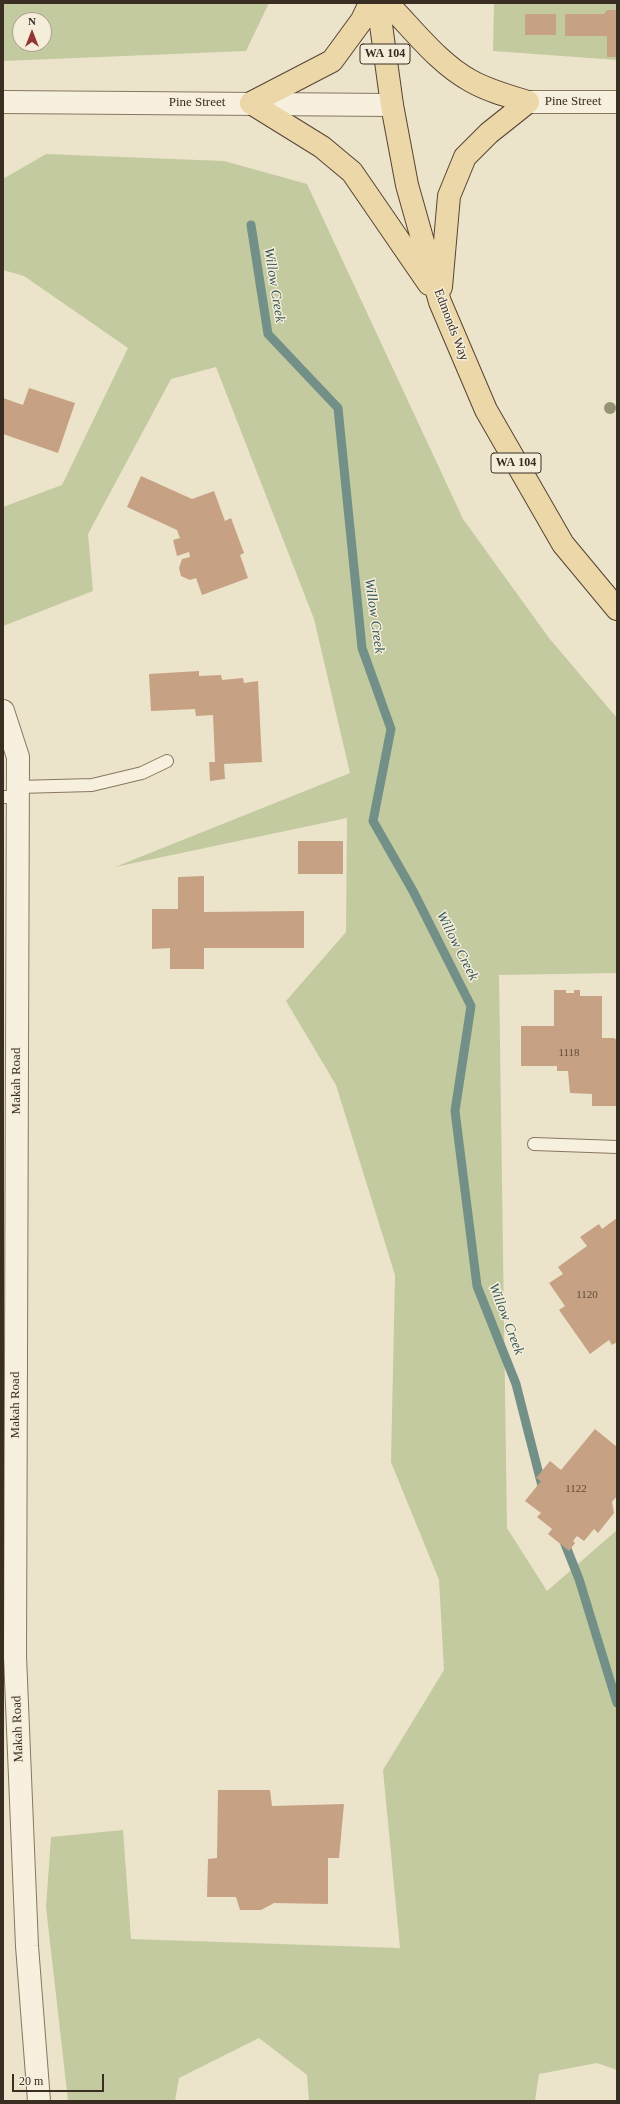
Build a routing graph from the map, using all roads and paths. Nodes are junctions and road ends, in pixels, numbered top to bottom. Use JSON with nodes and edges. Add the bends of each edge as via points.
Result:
{"nodes":[{"id":1,"x":370,"y":3,"type":"edge"},
{"id":2,"x":378,"y":3,"type":"edge"},
{"id":3,"x":388,"y":3,"type":"edge"},
{"id":4,"x":3,"y":102,"type":"edge"},
{"id":5,"x":528,"y":102,"type":"junction"},
{"id":6,"x":617,"y":102,"type":"edge"},
{"id":7,"x":251,"y":103,"type":"junction"},
{"id":8,"x":392,"y":105,"type":"junction"},
{"id":9,"x":440,"y":302,"type":"junction"},
{"id":10,"x":617,"y":609,"type":"edge"},
{"id":11,"x":3,"y":711,"type":"edge"},
{"id":12,"x":167,"y":761,"type":"dead end"},
{"id":13,"x":13,"y":794,"type":"edge"},
{"id":14,"x":10,"y":902,"type":"edge"},
{"id":15,"x":534,"y":1144,"type":"dead end"},
{"id":16,"x":617,"y":1147,"type":"edge"},
{"id":17,"x":9,"y":1656,"type":"edge"},
{"id":18,"x":39,"y":2101,"type":"edge"}],
"edges":[{"from":1,"to":7,"type":"main road","via":[[362,20],[332,61]]},
{"from":2,"to":8,"type":"main road","name":"Edmonds Way","number":"WA 104"},
{"from":3,"to":5,"type":"main road","via":[[437,54],[469,80],[491,91]]},
{"from":4,"to":7,"type":"street","name":"Pine Street"},
{"from":5,"to":6,"type":"street","name":"Pine Street"},
{"from":5,"to":9,"type":"main road","via":[[489,133],[465,157],[449,196]]},
{"from":7,"to":8,"type":"street","name":"Pine Street"},
{"from":7,"to":9,"type":"main road","via":[[322,147],[352,172]]},
{"from":8,"to":9,"type":"main road","name":"Edmonds Way","number":"WA 104","via":[[408,185]]},
{"from":9,"to":10,"type":"main road","name":"Edmonds Way","number":"WA 104","via":[[486,410],[563,544]]},
{"from":11,"to":13,"type":"street","name":"Makah Road","via":[[18,757]]},
{"from":12,"to":13,"type":"lane","via":[[142,773],[92,785]]},
{"from":13,"to":14,"type":"street","name":"Makah Road"},
{"from":14,"to":17,"type":"street","name":"Makah Road"},
{"from":15,"to":16,"type":"lane"},
{"from":17,"to":18,"type":"street","name":"Makah Road","via":[[26,1946]]}]}
